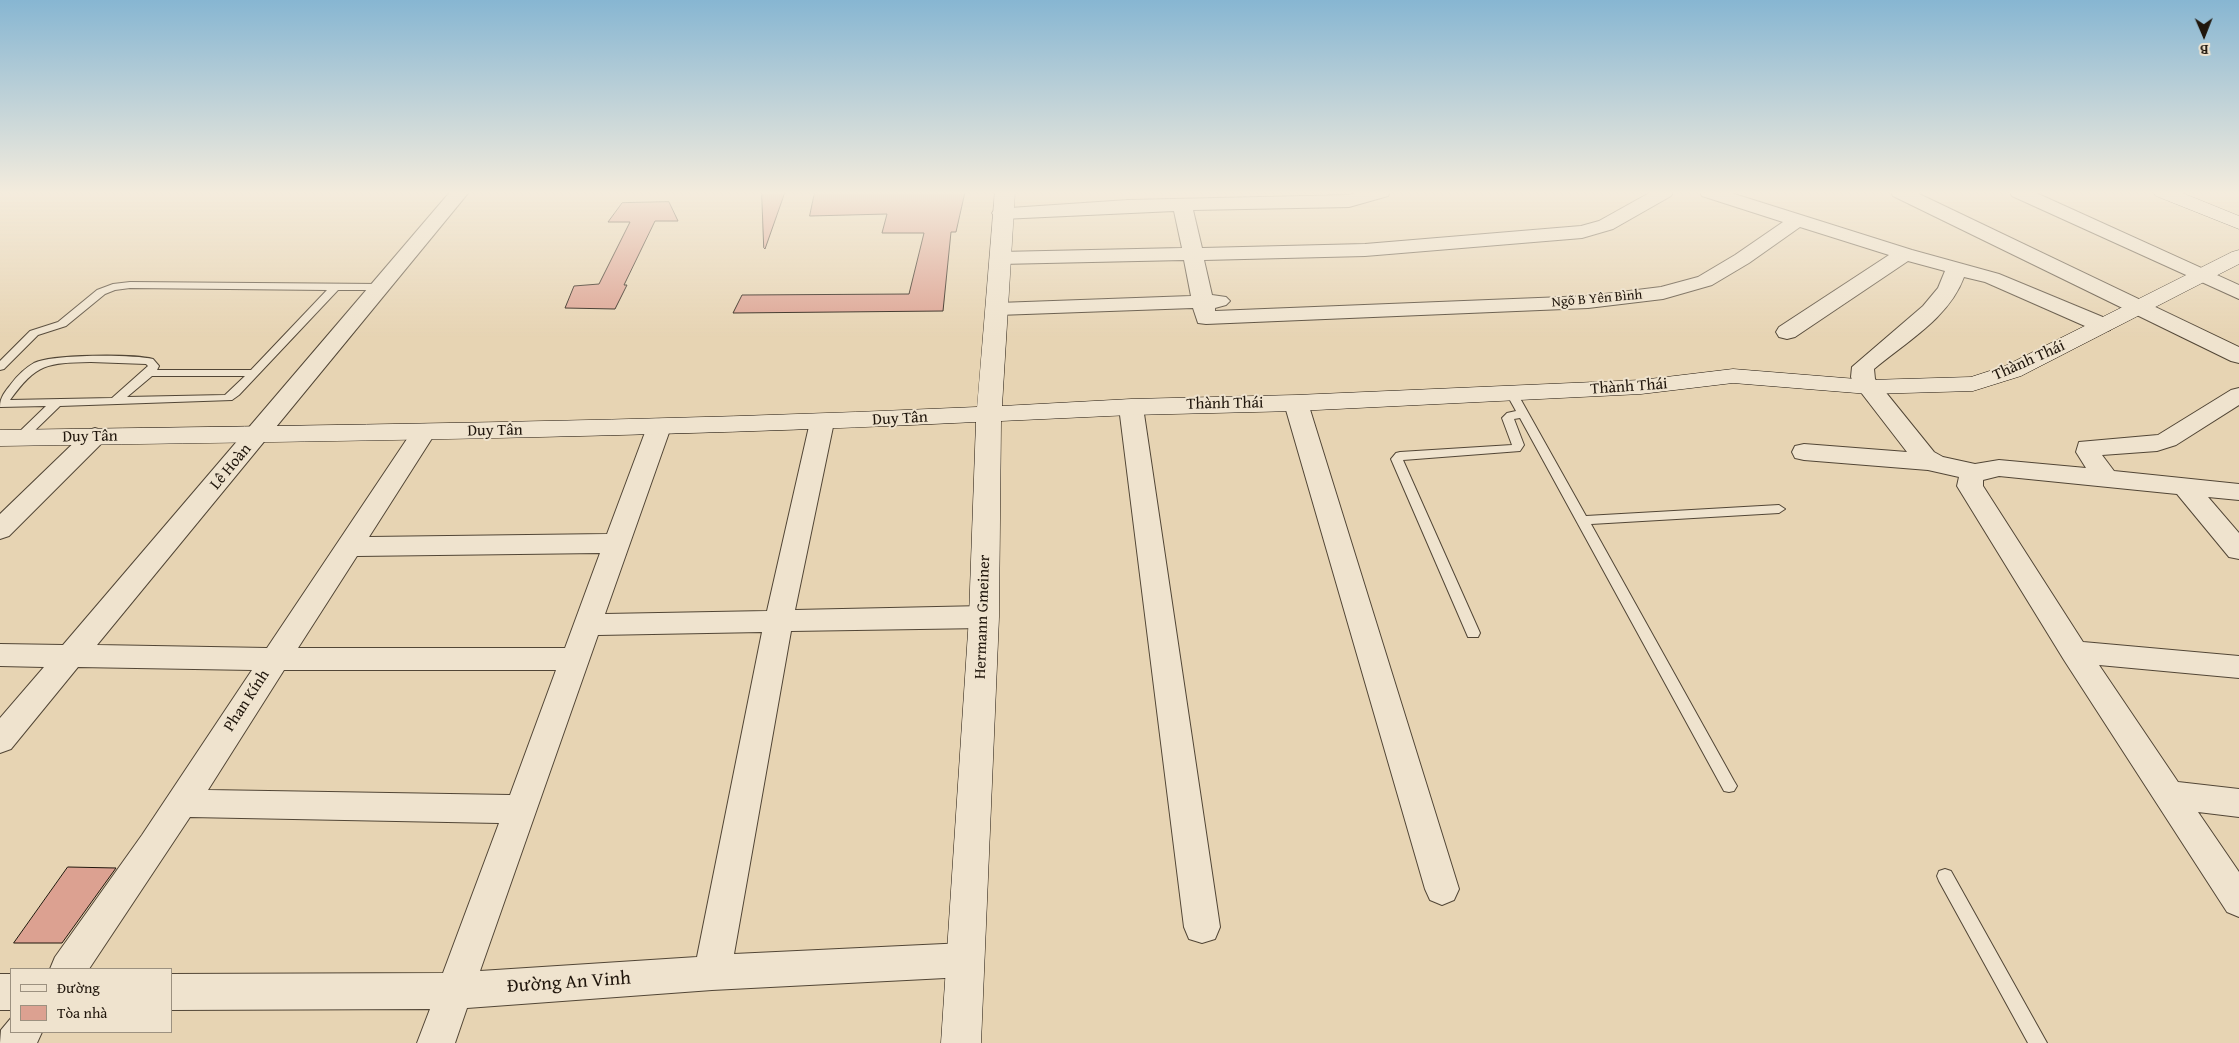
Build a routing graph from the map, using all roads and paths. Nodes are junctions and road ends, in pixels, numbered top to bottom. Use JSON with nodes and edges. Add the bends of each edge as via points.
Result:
{"nodes":[{"id":1,"x":420,"y":241,"type":"edge"},
{"id":2,"x":1001,"y":241,"type":"edge"},
{"id":3,"x":1191,"y":241,"type":"edge"},
{"id":4,"x":1477,"y":241,"type":"edge"},
{"id":5,"x":1769,"y":241,"type":"edge"},
{"id":6,"x":1865,"y":241,"type":"edge"},
{"id":7,"x":2000,"y":241,"type":"edge"},
{"id":8,"x":2125,"y":241,"type":"edge"},
{"id":9,"x":1193,"y":254,"type":"junction"},
{"id":10,"x":1906,"y":254,"type":"junction"},
{"id":11,"x":2239,"y":256,"type":"edge"},
{"id":12,"x":1000,"y":258,"type":"junction"},
{"id":13,"x":1957,"y":268,"type":"junction"},
{"id":14,"x":2199,"y":275,"type":"junction"},
{"id":15,"x":335,"y":287,"type":"junction"},
{"id":16,"x":381,"y":287,"type":"junction"},
{"id":17,"x":2239,"y":293,"type":"edge"},
{"id":18,"x":1337,"y":296,"type":"dead end"},
{"id":19,"x":1202,"y":302,"type":"junction"},
{"id":20,"x":2138,"y":308,"type":"junction"},
{"id":21,"x":998,"y":309,"type":"junction"},
{"id":22,"x":2102,"y":325,"type":"junction"},
{"id":23,"x":1786,"y":332,"type":"dead end"},
{"id":24,"x":2239,"y":356,"type":"edge"},
{"id":25,"x":0,"y":367,"type":"edge"},
{"id":26,"x":149,"y":373,"type":"junction"},
{"id":27,"x":254,"y":373,"type":"junction"},
{"id":28,"x":1870,"y":387,"type":"junction"},
{"id":29,"x":1512,"y":393,"type":"junction"},
{"id":30,"x":2239,"y":395,"type":"edge"},
{"id":31,"x":114,"y":402,"type":"junction"},
{"id":32,"x":56,"y":403,"type":"junction"},
{"id":33,"x":1296,"y":403,"type":"junction"},
{"id":34,"x":1,"y":404,"type":"edge"},
{"id":35,"x":1131,"y":407,"type":"junction"},
{"id":36,"x":1525,"y":414,"type":"junction"},
{"id":37,"x":989,"y":415,"type":"junction"},
{"id":38,"x":822,"y":422,"type":"junction"},
{"id":39,"x":659,"y":427,"type":"junction"},
{"id":40,"x":424,"y":432,"type":"junction"},
{"id":41,"x":259,"y":434,"type":"junction"},
{"id":42,"x":95,"y":436,"type":"junction"},
{"id":43,"x":10,"y":438,"type":"edge"},
{"id":44,"x":1804,"y":452,"type":"dead end"},
{"id":45,"x":1930,"y":462,"type":"junction"},
{"id":46,"x":1975,"y":472,"type":"junction"},
{"id":47,"x":2106,"y":479,"type":"junction"},
{"id":48,"x":2184,"y":486,"type":"junction"},
{"id":49,"x":2239,"y":492,"type":"edge"},
{"id":50,"x":1779,"y":509,"type":"dead end"},
{"id":51,"x":1583,"y":520,"type":"junction"},
{"id":52,"x":0,"y":530,"type":"edge"},
{"id":53,"x":617,"y":543,"type":"junction"},
{"id":54,"x":350,"y":547,"type":"junction"},
{"id":55,"x":2239,"y":550,"type":"edge"},
{"id":56,"x":984,"y":617,"type":"junction"},
{"id":57,"x":779,"y":621,"type":"junction"},
{"id":58,"x":587,"y":625,"type":"junction"},
{"id":59,"x":1473,"y":633,"type":"dead end"},
{"id":60,"x":2074,"y":652,"type":"junction"},
{"id":61,"x":0,"y":655,"type":"edge"},
{"id":62,"x":71,"y":657,"type":"junction"},
{"id":63,"x":274,"y":659,"type":"junction"},
{"id":64,"x":575,"y":659,"type":"junction"},
{"id":65,"x":2239,"y":667,"type":"edge"},
{"id":66,"x":0,"y":740,"type":"edge"},
{"id":67,"x":1729,"y":786,"type":"dead end"},
{"id":68,"x":2167,"y":794,"type":"junction"},
{"id":69,"x":181,"y":803,"type":"junction"},
{"id":70,"x":2239,"y":803,"type":"edge"},
{"id":71,"x":520,"y":809,"type":"junction"},
{"id":72,"x":1945,"y":876,"type":"dead end"},
{"id":73,"x":1442,"y":889,"type":"dead end"},
{"id":74,"x":2239,"y":900,"type":"edge"},
{"id":75,"x":1202,"y":927,"type":"dead end"},
{"id":76,"x":966,"y":960,"type":"junction"},
{"id":77,"x":69,"y":968,"type":"edge"},
{"id":78,"x":712,"y":973,"type":"junction"},
{"id":79,"x":454,"y":991,"type":"junction"},
{"id":80,"x":172,"y":992,"type":"edge"},
{"id":81,"x":436,"y":1043,"type":"edge"},
{"id":82,"x":961,"y":1043,"type":"edge"},
{"id":83,"x":2038,"y":1043,"type":"edge"}],
"edges":[{"from":1,"to":16,"type":"street","name":"Lê Hoàn"},
{"from":2,"to":12,"type":"street","name":"Hermann Gmeiner"},
{"from":3,"to":9,"type":"street"},
{"from":4,"to":9,"type":"street","via":[[1365,250]]},
{"from":5,"to":19,"type":"street","name":"Ngõ B Yên Bình","via":[[1705,281],[1663,293],[1588,302],[1206,318]]},
{"from":6,"to":10,"type":"street"},
{"from":7,"to":20,"type":"street"},
{"from":8,"to":14,"type":"street"},
{"from":9,"to":12,"type":"street"},
{"from":9,"to":19,"type":"street"},
{"from":10,"to":13,"type":"street"},
{"from":10,"to":23,"type":"street"},
{"from":11,"to":14,"type":"street","name":"Thành Thái"},
{"from":12,"to":21,"type":"street","name":"Hermann Gmeiner"},
{"from":13,"to":22,"type":"street","via":[[1992,278]]},
{"from":13,"to":28,"type":"street","via":[[1942,298],[1863,367],[1862,377]]},
{"from":14,"to":17,"type":"street"},
{"from":14,"to":20,"type":"street","name":"Thành Thái"},
{"from":15,"to":16,"type":"lane"},
{"from":15,"to":25,"type":"lane","via":[[113,287],[101,292],[62,324],[34,333]]},
{"from":15,"to":27,"type":"lane"},
{"from":16,"to":41,"type":"street","name":"Lê Hoàn"},
{"from":18,"to":19,"type":"street"},
{"from":19,"to":21,"type":"street"},
{"from":20,"to":22,"type":"street","name":"Thành Thái"},
{"from":20,"to":24,"type":"street"},
{"from":21,"to":37,"type":"street","name":"Hermann Gmeiner"},
{"from":22,"to":28,"type":"street","name":"Thành Thái","via":[[2013,371],[1973,384]]},
{"from":26,"to":27,"type":"lane"},
{"from":26,"to":31,"type":"lane"},
{"from":26,"to":34,"type":"lane","via":[[154,366],[149,361],[54,360],[38,365],[26,374]]},
{"from":27,"to":31,"type":"lane","via":[[235,393],[222,400]]},
{"from":28,"to":29,"type":"street","name":"Thành Thái","via":[[1733,376],[1641,387]]},
{"from":28,"to":45,"type":"street"},
{"from":29,"to":33,"type":"street","name":"Thành Thái"},
{"from":29,"to":36,"type":"lane"},
{"from":30,"to":47,"type":"street","via":[[2167,440],[2088,448]]},
{"from":31,"to":32,"type":"lane"},
{"from":32,"to":34,"type":"lane"},
{"from":32,"to":43,"type":"lane"},
{"from":33,"to":35,"type":"street","name":"Thành Thái"},
{"from":33,"to":73,"type":"street"},
{"from":35,"to":37,"type":"street","name":"Thành Thái"},
{"from":35,"to":75,"type":"street"},
{"from":36,"to":51,"type":"lane"},
{"from":36,"to":59,"type":"lane","via":[[1508,418],[1518,445],[1516,448],[1400,456],[1396,459]]},
{"from":37,"to":38,"type":"street","name":"Duy Tân"},
{"from":37,"to":56,"type":"street","name":"Hermann Gmeiner"},
{"from":38,"to":39,"type":"street","name":"Duy Tân"},
{"from":38,"to":57,"type":"street"},
{"from":39,"to":40,"type":"street","name":"Duy Tân"},
{"from":39,"to":53,"type":"street"},
{"from":40,"to":41,"type":"street","name":"Duy Tân"},
{"from":40,"to":54,"type":"street","name":"Phan Kính"},
{"from":41,"to":42,"type":"street","name":"Duy Tân"},
{"from":41,"to":62,"type":"street","name":"Lê Hoàn"},
{"from":42,"to":43,"type":"street","name":"Duy Tân"},
{"from":42,"to":52,"type":"street"},
{"from":44,"to":45,"type":"street"},
{"from":45,"to":46,"type":"street"},
{"from":46,"to":47,"type":"street","via":[[1999,468]]},
{"from":46,"to":60,"type":"street","via":[[1970,486]]},
{"from":47,"to":48,"type":"street"},
{"from":48,"to":49,"type":"street"},
{"from":48,"to":55,"type":"street"},
{"from":50,"to":51,"type":"lane"},
{"from":51,"to":67,"type":"lane"},
{"from":53,"to":54,"type":"street"},
{"from":53,"to":58,"type":"street"},
{"from":54,"to":63,"type":"street","name":"Phan Kính"},
{"from":56,"to":57,"type":"street"},
{"from":56,"to":76,"type":"street","name":"Hermann Gmeiner"},
{"from":57,"to":58,"type":"street"},
{"from":57,"to":78,"type":"street"},
{"from":58,"to":64,"type":"street"},
{"from":60,"to":65,"type":"street"},
{"from":60,"to":68,"type":"street"},
{"from":61,"to":62,"type":"street"},
{"from":62,"to":63,"type":"street"},
{"from":62,"to":66,"type":"street","name":"Lê Hoàn"},
{"from":63,"to":64,"type":"street"},
{"from":63,"to":69,"type":"street","name":"Phan Kính"},
{"from":64,"to":71,"type":"street"},
{"from":68,"to":70,"type":"street"},
{"from":68,"to":74,"type":"street"},
{"from":69,"to":71,"type":"street"},
{"from":69,"to":77,"type":"street","name":"Phan Kính"},
{"from":71,"to":79,"type":"street"},
{"from":72,"to":83,"type":"lane"},
{"from":76,"to":78,"type":"street","name":"Đường An Vinh"},
{"from":76,"to":82,"type":"street","name":"Hermann Gmeiner"},
{"from":78,"to":79,"type":"street","name":"Đường An Vinh"},
{"from":79,"to":80,"type":"street","name":"Đường An Vinh"},
{"from":79,"to":81,"type":"street"}]}
